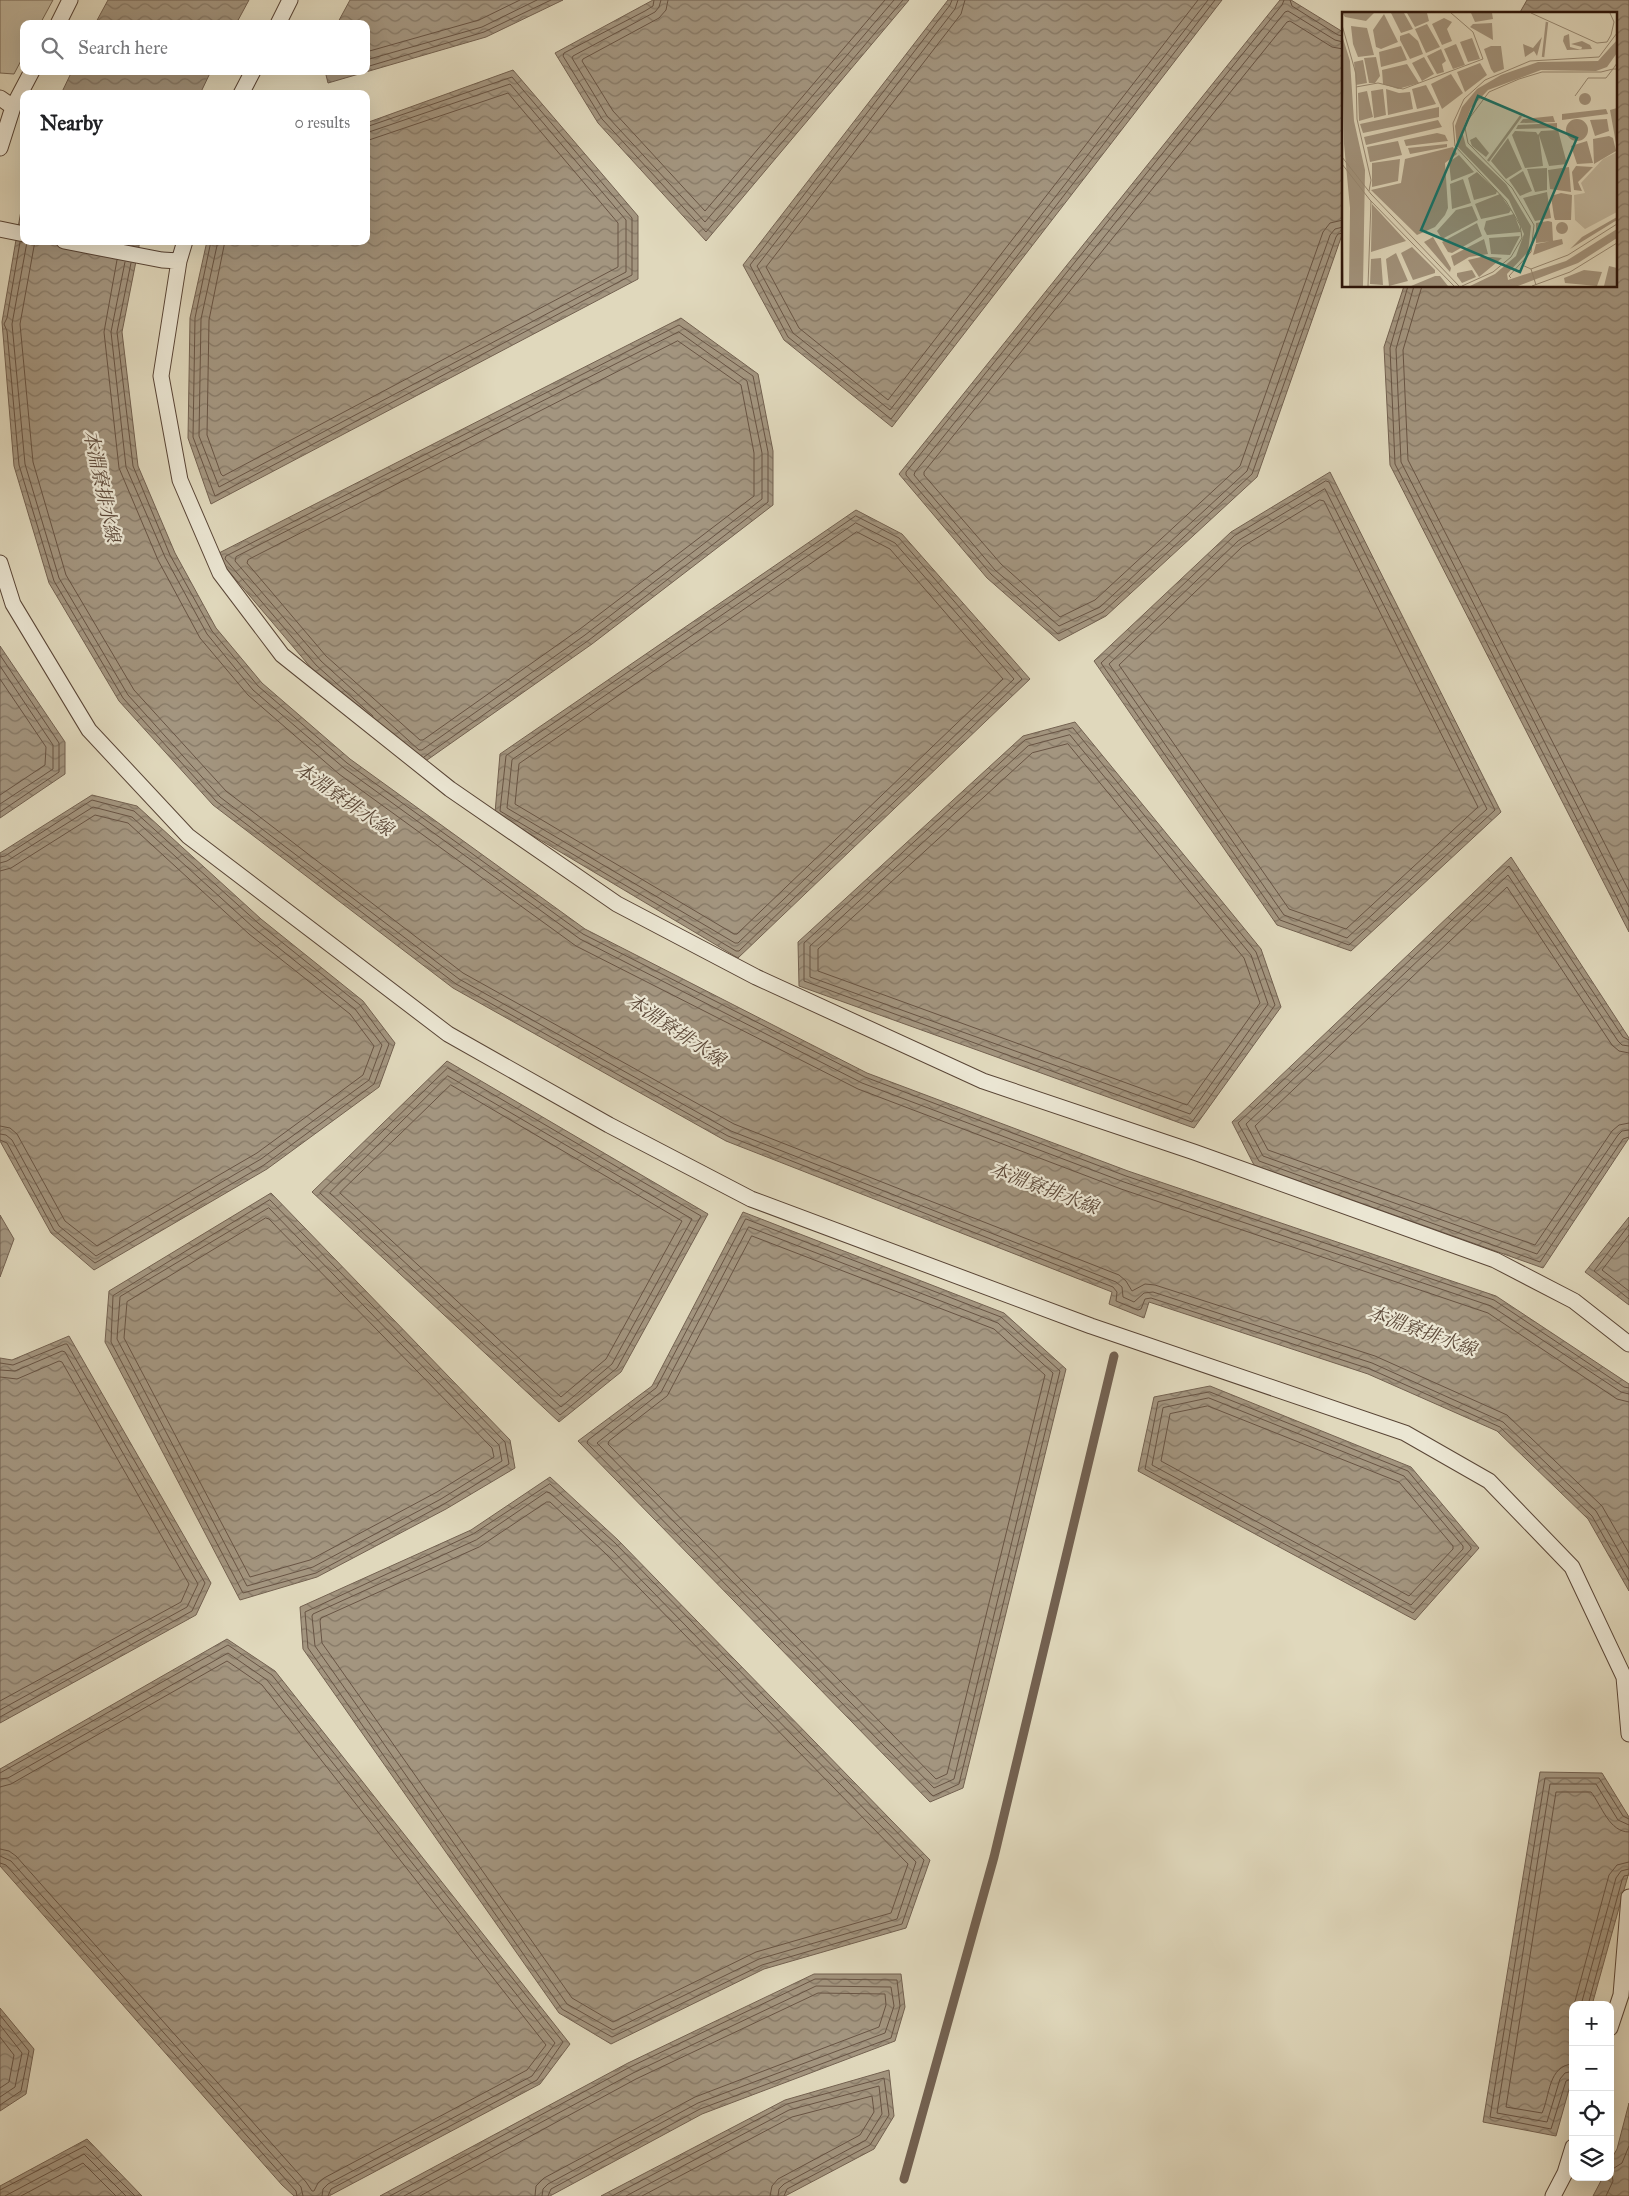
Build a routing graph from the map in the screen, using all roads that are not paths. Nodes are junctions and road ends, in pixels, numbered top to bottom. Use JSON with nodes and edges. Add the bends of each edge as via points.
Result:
{"nodes":[{"id":1,"x":70,"y":0,"type":"edge"},
{"id":2,"x":290,"y":0,"type":"edge"},
{"id":3,"x":60,"y":20,"type":"edge"},
{"id":4,"x":280,"y":20,"type":"edge"},
{"id":5,"x":30,"y":75,"type":"edge"},
{"id":6,"x":251,"y":75,"type":"edge"},
{"id":7,"x":22,"y":90,"type":"edge"},
{"id":8,"x":243,"y":90,"type":"edge"},
{"id":9,"x":20,"y":94,"type":"edge"},
{"id":10,"x":0,"y":98,"type":"edge"},
{"id":11,"x":13,"y":107,"type":"junction"},
{"id":12,"x":0,"y":148,"type":"edge"},
{"id":13,"x":0,"y":229,"type":"edge"},
{"id":14,"x":20,"y":233,"type":"edge"},
{"id":15,"x":85,"y":245,"type":"edge"},
{"id":16,"x":184,"y":245,"type":"edge"},
{"id":17,"x":179,"y":261,"type":"junction"},
{"id":18,"x":0,"y":563,"type":"edge"},
{"id":19,"x":1629,"y":1344,"type":"edge"},
{"id":20,"x":1629,"y":1734,"type":"edge"},
{"id":21,"x":1629,"y":1897,"type":"edge"},
{"id":22,"x":1614,"y":2016,"type":"edge"},
{"id":23,"x":1569,"y":2159,"type":"edge"},
{"id":24,"x":1553,"y":2196,"type":"edge"}],
"edges":[{"from":1,"to":3,"type":"lane"},
{"from":2,"to":4,"type":"lane"},
{"from":5,"to":7,"type":"lane"},
{"from":6,"to":8,"type":"lane"},
{"from":9,"to":11,"type":"lane"},
{"from":10,"to":11,"type":"lane"},
{"from":11,"to":12,"type":"lane"},
{"from":13,"to":14,"type":"lane"},
{"from":15,"to":17,"type":"lane"},
{"from":16,"to":17,"type":"lane"},
{"from":17,"to":19,"type":"lane","via":[[161,376],[180,480],[220,572],[282,655],[450,788],[616,904],[756,977],[983,1081],[1194,1152],[1495,1260],[1574,1301]]},
{"from":18,"to":20,"type":"lane","via":[[13,604],[88,730],[188,836],[448,1034],[609,1125],[751,1199],[1091,1326],[1405,1433],[1490,1481],[1572,1567],[1624,1676]]},
{"from":21,"to":22,"type":"lane","via":[[1621,1995]]},
{"from":23,"to":24,"type":"lane"}]}
